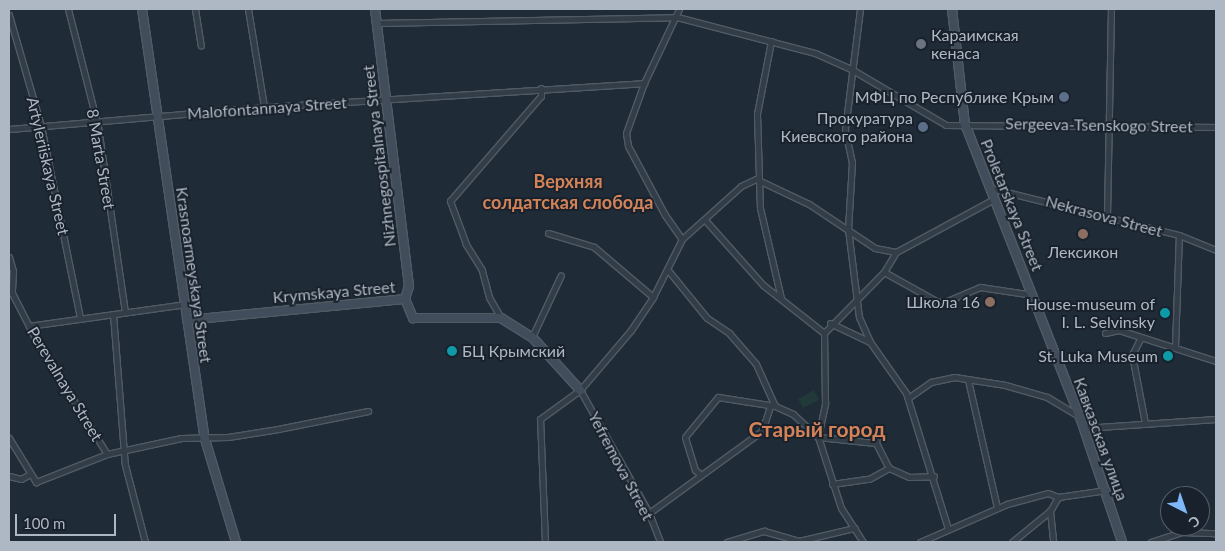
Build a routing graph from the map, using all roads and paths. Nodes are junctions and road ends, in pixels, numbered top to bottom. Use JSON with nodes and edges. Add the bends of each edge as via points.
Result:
{"nodes":[{"id":1,"x":68,"y":9,"type":"edge"},
{"id":2,"x":142,"y":9,"type":"edge"},
{"id":3,"x":195,"y":9,"type":"edge"},
{"id":4,"x":248,"y":9,"type":"edge"},
{"id":5,"x":375,"y":9,"type":"edge"},
{"id":6,"x":678,"y":9,"type":"edge"},
{"id":7,"x":860,"y":9,"type":"edge"},
{"id":8,"x":952,"y":9,"type":"edge"},
{"id":9,"x":1111,"y":9,"type":"edge"},
{"id":10,"x":9,"y":15,"type":"edge"},
{"id":11,"x":677,"y":16,"type":"junction"},
{"id":12,"x":376,"y":23,"type":"junction"},
{"id":13,"x":772,"y":41,"type":"junction"},
{"id":14,"x":201,"y":46,"type":"dead end"},
{"id":15,"x":852,"y":69,"type":"junction"},
{"id":16,"x":644,"y":83,"type":"junction"},
{"id":17,"x":541,"y":88,"type":"junction"},
{"id":18,"x":386,"y":99,"type":"junction"},
{"id":19,"x":264,"y":107,"type":"junction"},
{"id":20,"x":156,"y":116,"type":"junction"},
{"id":21,"x":96,"y":120,"type":"junction"},
{"id":22,"x":965,"y":124,"type":"junction"},
{"id":23,"x":41,"y":126,"type":"junction"},
{"id":24,"x":1110,"y":126,"type":"junction"},
{"id":25,"x":1216,"y":127,"type":"edge"},
{"id":26,"x":9,"y":129,"type":"edge"},
{"id":27,"x":761,"y":180,"type":"junction"},
{"id":28,"x":990,"y":188,"type":"junction"},
{"id":29,"x":994,"y":199,"type":"junction"},
{"id":30,"x":1107,"y":216,"type":"junction"},
{"id":31,"x":705,"y":220,"type":"junction"},
{"id":32,"x":848,"y":229,"type":"junction"},
{"id":33,"x":548,"y":233,"type":"dead end"},
{"id":34,"x":1179,"y":235,"type":"junction"},
{"id":35,"x":682,"y":239,"type":"junction"},
{"id":36,"x":1216,"y":250,"type":"edge"},
{"id":37,"x":896,"y":252,"type":"junction"},
{"id":38,"x":9,"y":257,"type":"edge"},
{"id":39,"x":667,"y":269,"type":"junction"},
{"id":40,"x":884,"y":272,"type":"junction"},
{"id":41,"x":562,"y":275,"type":"dead end"},
{"id":42,"x":11,"y":290,"type":"edge"},
{"id":43,"x":1033,"y":295,"type":"junction"},
{"id":44,"x":653,"y":297,"type":"junction"},
{"id":45,"x":781,"y":298,"type":"junction"},
{"id":46,"x":405,"y":299,"type":"junction"},
{"id":47,"x":857,"y":299,"type":"junction"},
{"id":48,"x":185,"y":304,"type":"junction"},
{"id":49,"x":126,"y":312,"type":"junction"},
{"id":50,"x":113,"y":314,"type":"junction"},
{"id":51,"x":80,"y":318,"type":"junction"},
{"id":52,"x":501,"y":318,"type":"junction"},
{"id":53,"x":188,"y":320,"type":"junction"},
{"id":54,"x":830,"y":324,"type":"junction"},
{"id":55,"x":29,"y":326,"type":"junction"},
{"id":56,"x":824,"y":333,"type":"junction"},
{"id":57,"x":1105,"y":333,"type":"dead end"},
{"id":58,"x":532,"y":337,"type":"junction"},
{"id":59,"x":1141,"y":338,"type":"junction"},
{"id":60,"x":870,"y":342,"type":"junction"},
{"id":61,"x":1175,"y":347,"type":"junction"},
{"id":62,"x":1216,"y":361,"type":"edge"},
{"id":63,"x":968,"y":380,"type":"junction"},
{"id":64,"x":580,"y":390,"type":"junction"},
{"id":65,"x":908,"y":398,"type":"junction"},
{"id":66,"x":772,"y":406,"type":"junction"},
{"id":67,"x":368,"y":411,"type":"dead end"},
{"id":68,"x":1080,"y":417,"type":"junction"},
{"id":69,"x":1216,"y":419,"type":"edge"},
{"id":70,"x":1145,"y":423,"type":"junction"},
{"id":71,"x":1084,"y":428,"type":"junction"},
{"id":72,"x":878,"y":432,"type":"dead end"},
{"id":73,"x":204,"y":436,"type":"junction"},
{"id":74,"x":818,"y":437,"type":"junction"},
{"id":75,"x":9,"y":438,"type":"edge"},
{"id":76,"x":876,"y":442,"type":"junction"},
{"id":77,"x":125,"y":451,"type":"junction"},
{"id":78,"x":107,"y":454,"type":"junction"},
{"id":79,"x":889,"y":468,"type":"junction"},
{"id":80,"x":30,"y":474,"type":"junction"},
{"id":81,"x":701,"y":475,"type":"junction"},
{"id":82,"x":9,"y":476,"type":"edge"},
{"id":83,"x":934,"y":476,"type":"junction"},
{"id":84,"x":832,"y":484,"type":"junction"},
{"id":85,"x":1106,"y":490,"type":"junction"},
{"id":86,"x":1058,"y":497,"type":"junction"},
{"id":87,"x":997,"y":508,"type":"junction"},
{"id":88,"x":1050,"y":511,"type":"junction"},
{"id":89,"x":648,"y":513,"type":"junction"},
{"id":90,"x":854,"y":528,"type":"junction"},
{"id":91,"x":948,"y":529,"type":"junction"},
{"id":92,"x":1216,"y":533,"type":"edge"},
{"id":93,"x":144,"y":542,"type":"edge"},
{"id":94,"x":236,"y":542,"type":"edge"},
{"id":95,"x":545,"y":542,"type":"edge"},
{"id":96,"x":660,"y":542,"type":"edge"},
{"id":97,"x":727,"y":542,"type":"edge"},
{"id":98,"x":864,"y":542,"type":"edge"},
{"id":99,"x":920,"y":542,"type":"edge"},
{"id":100,"x":1012,"y":542,"type":"edge"},
{"id":101,"x":1053,"y":542,"type":"edge"},
{"id":102,"x":1122,"y":542,"type":"edge"},
{"id":103,"x":1151,"y":542,"type":"edge"}],
"edges":[{"from":1,"to":21,"type":"street","name":"8 Marta Street"},
{"from":2,"to":20,"type":"main road","name":"Krasnoarmeyskaya Street"},
{"from":3,"to":14,"type":"street"},
{"from":4,"to":19,"type":"street"},
{"from":5,"to":12,"type":"main road","name":"Nizhnegospitalnaya Street"},
{"from":6,"to":11,"type":"street"},
{"from":7,"to":15,"type":"street"},
{"from":8,"to":22,"type":"main road","name":"Proletarskaya Street"},
{"from":9,"to":24,"type":"street"},
{"from":10,"to":23,"type":"street","name":"Artyleriiskaya Street"},
{"from":11,"to":12,"type":"street","name":"Sergeeva-Tsenskogo Street"},
{"from":11,"to":13,"type":"street","name":"Sergeeva-Tsenskogo Street"},
{"from":11,"to":16,"type":"street"},
{"from":12,"to":18,"type":"main road","name":"Nizhnegospitalnaya Street"},
{"from":13,"to":15,"type":"street","name":"Sergeeva-Tsenskogo Street","via":[[815,53]]},
{"from":13,"to":27,"type":"street","via":[[756,114]]},
{"from":15,"to":22,"type":"street","name":"Sergeeva-Tsenskogo Street","via":[[946,125]]},
{"from":15,"to":32,"type":"street","via":[[845,130],[852,162]]},
{"from":16,"to":17,"type":"street","name":"Malofontannaya Street"},
{"from":16,"to":35,"type":"street","via":[[626,133],[628,146],[668,221]]},
{"from":17,"to":18,"type":"street","name":"Malofontannaya Street"},
{"from":17,"to":52,"type":"street","via":[[541,96],[450,201],[466,244],[482,270],[489,297]]},
{"from":18,"to":19,"type":"street","name":"Malofontannaya Street"},
{"from":18,"to":46,"type":"main road","name":"Nizhnegospitalnaya Street","via":[[409,286]]},
{"from":19,"to":20,"type":"street","name":"Malofontannaya Street"},
{"from":20,"to":21,"type":"street","name":"Malofontannaya Street"},
{"from":20,"to":48,"type":"main road","name":"Krasnoarmeyskaya Street"},
{"from":21,"to":23,"type":"street","name":"Malofontannaya Street"},
{"from":21,"to":49,"type":"street","name":"8 Marta Street"},
{"from":22,"to":24,"type":"street","name":"Sergeeva-Tsenskogo Street"},
{"from":22,"to":28,"type":"main road","name":"Proletarskaya Street"},
{"from":23,"to":26,"type":"street","name":"Malofontannaya Street"},
{"from":23,"to":51,"type":"street","name":"Artyleriiskaya Street"},
{"from":24,"to":25,"type":"street","name":"Sergeeva-Tsenskogo Street"},
{"from":24,"to":30,"type":"street"},
{"from":27,"to":31,"type":"street","via":[[748,181]]},
{"from":27,"to":32,"type":"street","via":[[810,204]]},
{"from":27,"to":45,"type":"street","via":[[760,208]]},
{"from":28,"to":29,"type":"main road","name":"Proletarskaya Street"},
{"from":28,"to":30,"type":"street","name":"Nekrasova Street"},
{"from":29,"to":37,"type":"street"},
{"from":29,"to":43,"type":"main road","name":"Proletarskaya Street"},
{"from":30,"to":34,"type":"street","name":"Nekrasova Street"},
{"from":31,"to":35,"type":"street"},
{"from":31,"to":45,"type":"street","via":[[764,285]]},
{"from":32,"to":37,"type":"street","via":[[875,248]]},
{"from":32,"to":47,"type":"street"},
{"from":33,"to":44,"type":"street","via":[[594,247]]},
{"from":34,"to":36,"type":"street","name":"Nekrasova Street"},
{"from":34,"to":61,"type":"street"},
{"from":35,"to":39,"type":"street"},
{"from":37,"to":40,"type":"street"},
{"from":38,"to":42,"type":"street","name":"Perevalnaya Street","via":[[13,271]]},
{"from":39,"to":44,"type":"street"},
{"from":39,"to":66,"type":"street","via":[[708,318],[729,333],[756,364]]},
{"from":40,"to":43,"type":"street","via":[[938,302],[980,287]]},
{"from":40,"to":47,"type":"street"},
{"from":41,"to":58,"type":"street"},
{"from":42,"to":55,"type":"street","name":"Perevalnaya Street"},
{"from":43,"to":68,"type":"main road","name":"Proletarskaya Street"},
{"from":44,"to":64,"type":"street","via":[[631,330]]},
{"from":45,"to":56,"type":"street"},
{"from":46,"to":52,"type":"main road","name":"Krymskaya Street","via":[[413,318]]},
{"from":46,"to":53,"type":"main road","name":"Krymskaya Street"},
{"from":47,"to":54,"type":"street"},
{"from":47,"to":60,"type":"street","via":[[859,317]]},
{"from":48,"to":49,"type":"street"},
{"from":48,"to":53,"type":"main road","name":"Krasnoarmeyskaya Street"},
{"from":49,"to":50,"type":"street"},
{"from":50,"to":51,"type":"street"},
{"from":50,"to":77,"type":"street"},
{"from":51,"to":55,"type":"street"},
{"from":52,"to":58,"type":"main road"},
{"from":53,"to":73,"type":"main road","name":"Krasnoarmeyskaya Street"},
{"from":54,"to":56,"type":"street"},
{"from":54,"to":60,"type":"street"},
{"from":55,"to":78,"type":"street","name":"Perevalnaya Street"},
{"from":56,"to":74,"type":"street","via":[[825,403]]},
{"from":57,"to":59,"type":"street","via":[[1119,330]]},
{"from":58,"to":64,"type":"main road"},
{"from":59,"to":61,"type":"street"},
{"from":59,"to":70,"type":"street","via":[[1132,355]]},
{"from":60,"to":65,"type":"street"},
{"from":61,"to":62,"type":"street"},
{"from":63,"to":65,"type":"street","via":[[954,377],[931,382]]},
{"from":63,"to":68,"type":"street","via":[[1005,385],[1046,397]]},
{"from":63,"to":87,"type":"street"},
{"from":64,"to":89,"type":"street","name":"Yefremova Street"},
{"from":64,"to":95,"type":"street","via":[[540,419]]},
{"from":65,"to":83,"type":"street"},
{"from":66,"to":74,"type":"street","via":[[793,414]]},
{"from":66,"to":81,"type":"street","via":[[762,430]]},
{"from":66,"to":81,"type":"street","via":[[718,397],[685,436],[695,470]]},
{"from":67,"to":73,"type":"street","via":[[237,436]]},
{"from":68,"to":71,"type":"main road","name":"Кавказская улица"},
{"from":69,"to":70,"type":"street"},
{"from":70,"to":71,"type":"street"},
{"from":71,"to":85,"type":"main road","name":"Кавказская улица"},
{"from":72,"to":76,"type":"street"},
{"from":73,"to":77,"type":"street"},
{"from":73,"to":94,"type":"main road","name":"Krasnoarmeyskaya Street"},
{"from":74,"to":76,"type":"street"},
{"from":74,"to":84,"type":"street"},
{"from":75,"to":80,"type":"street"},
{"from":76,"to":79,"type":"street"},
{"from":77,"to":78,"type":"street"},
{"from":77,"to":93,"type":"street","via":[[125,465]]},
{"from":78,"to":80,"type":"street","via":[[36,482]]},
{"from":79,"to":83,"type":"street","via":[[909,477]]},
{"from":79,"to":84,"type":"street","via":[[869,479]]},
{"from":80,"to":82,"type":"street","via":[[21,479]]},
{"from":81,"to":89,"type":"street"},
{"from":83,"to":91,"type":"street"},
{"from":84,"to":90,"type":"street"},
{"from":85,"to":86,"type":"street"},
{"from":85,"to":102,"type":"main road","name":"Кавказская улица"},
{"from":86,"to":87,"type":"street","via":[[1048,493]]},
{"from":86,"to":88,"type":"street"},
{"from":87,"to":91,"type":"street"},
{"from":88,"to":100,"type":"street"},
{"from":88,"to":101,"type":"street"},
{"from":89,"to":96,"type":"street","name":"Yefremova Street"},
{"from":90,"to":97,"type":"street","via":[[799,541],[764,531]]},
{"from":90,"to":98,"type":"street"},
{"from":91,"to":99,"type":"street"},
{"from":92,"to":103,"type":"street","via":[[1181,532]]}]}
